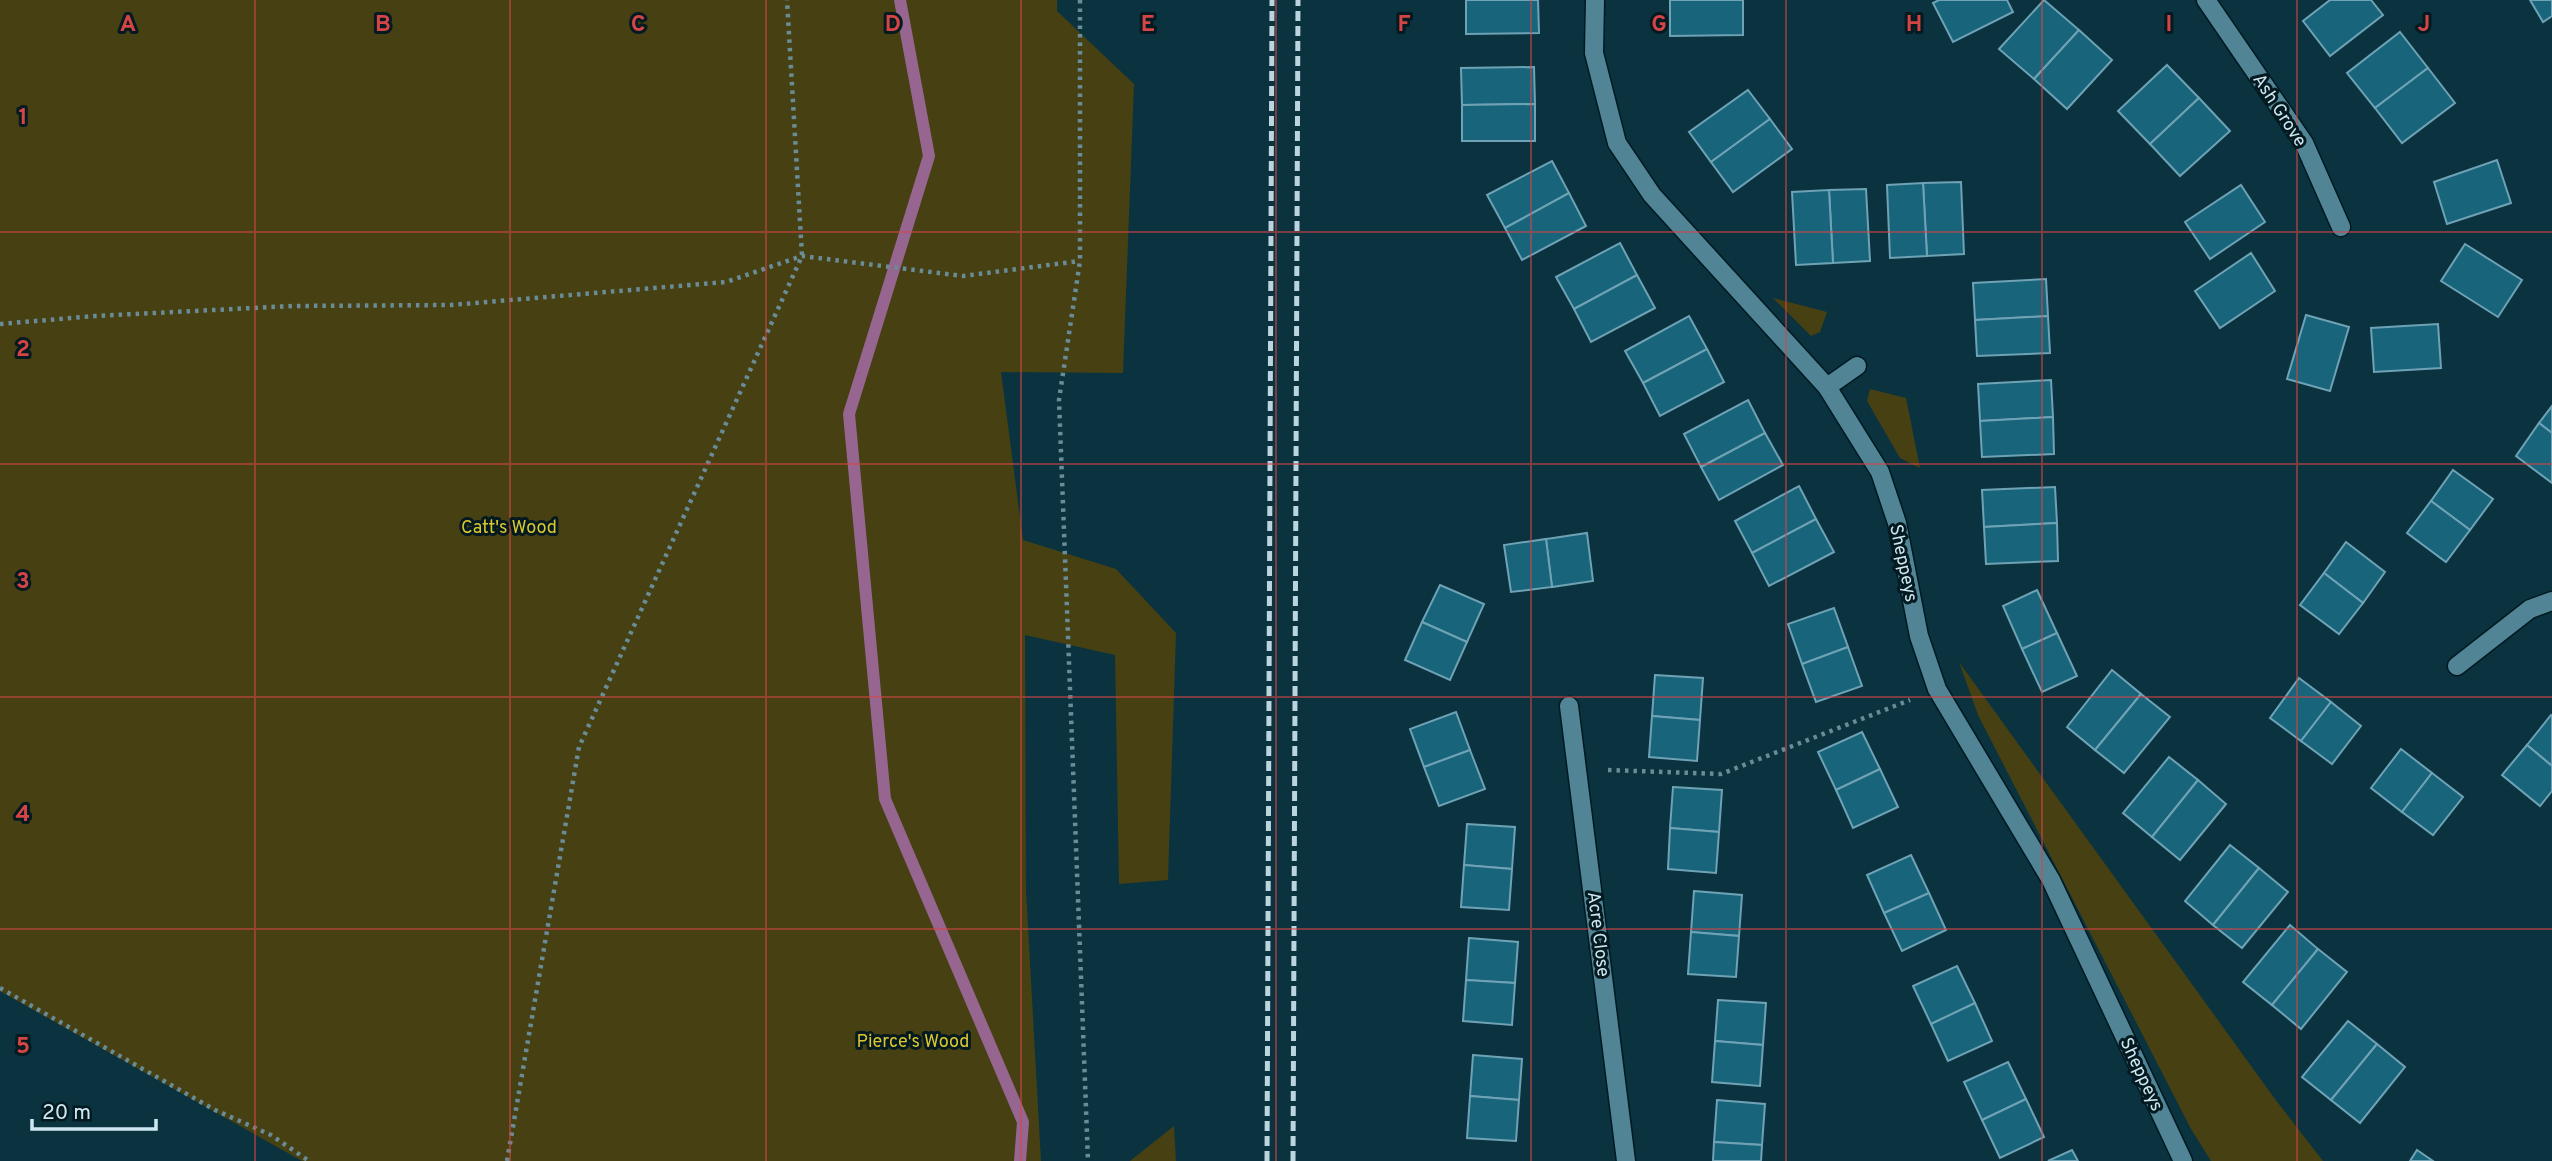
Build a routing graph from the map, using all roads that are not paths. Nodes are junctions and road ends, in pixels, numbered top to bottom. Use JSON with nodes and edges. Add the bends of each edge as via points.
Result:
{"nodes":[{"id":1,"x":1595,"y":0,"type":"edge"},
{"id":2,"x":2206,"y":0,"type":"edge"},
{"id":3,"x":2342,"y":228,"type":"dead end"},
{"id":4,"x":1857,"y":366,"type":"dead end"},
{"id":5,"x":1827,"y":387,"type":"junction"},
{"id":6,"x":2552,"y":601,"type":"edge"},
{"id":7,"x":2457,"y":666,"type":"dead end"},
{"id":8,"x":1569,"y":706,"type":"dead end"},
{"id":9,"x":1626,"y":1161,"type":"edge"},
{"id":10,"x":2183,"y":1161,"type":"edge"}],
"edges":[{"from":1,"to":5,"type":"street","name":"Sheppeys","via":[[1594,53],[1617,142],[1652,195]]},
{"from":2,"to":3,"type":"street","name":"Ash Grove","via":[[2304,143]]},
{"from":4,"to":5,"type":"street"},
{"from":5,"to":10,"type":"street","name":"Sheppeys","via":[[1880,472],[1897,523],[1919,636],[1937,689],[2051,880]]},
{"from":6,"to":7,"type":"street","via":[[2530,609]]},
{"from":8,"to":9,"type":"street","name":"Acre Close"}]}
